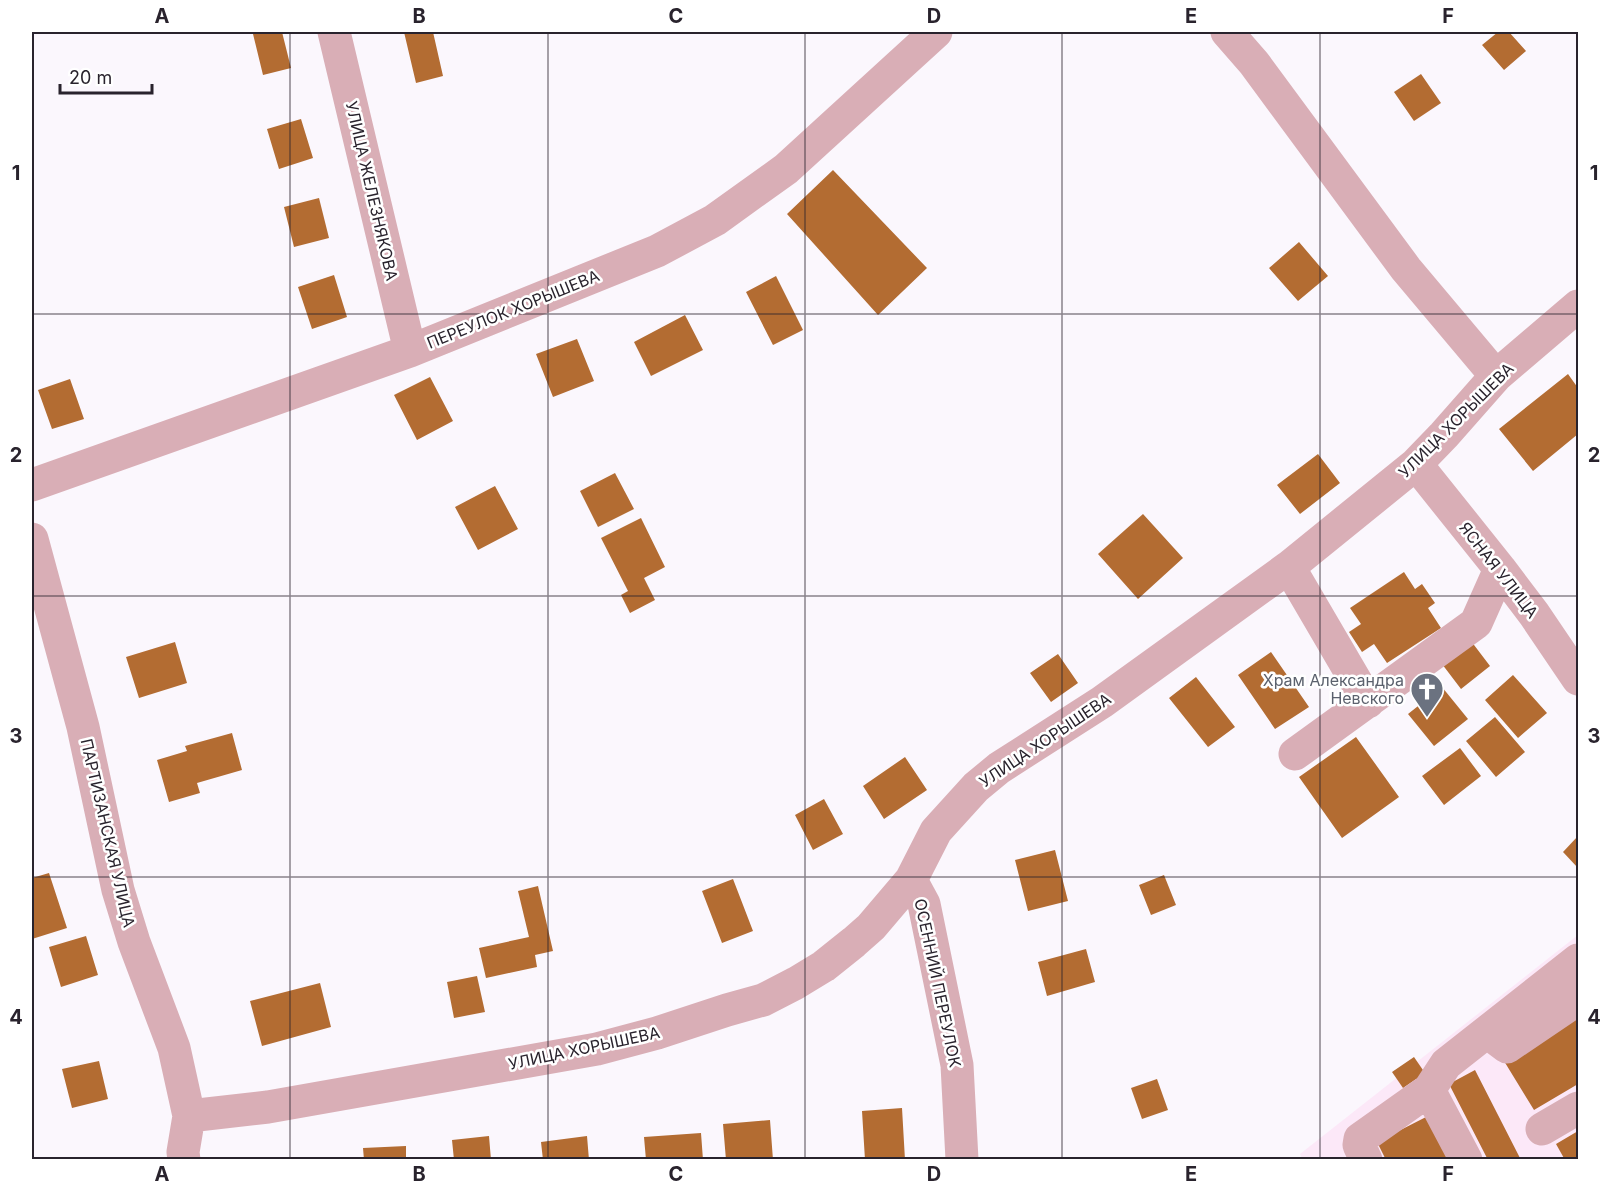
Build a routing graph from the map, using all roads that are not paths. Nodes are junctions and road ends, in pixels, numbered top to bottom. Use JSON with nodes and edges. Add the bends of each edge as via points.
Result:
{"nodes":[{"id":1,"x":334,"y":32,"type":"edge"},
{"id":2,"x":936,"y":32,"type":"edge"},
{"id":3,"x":1227,"y":32,"type":"edge"},
{"id":4,"x":1578,"y":306,"type":"edge"},
{"id":5,"x":410,"y":351,"type":"junction"},
{"id":6,"x":1496,"y":376,"type":"junction"},
{"id":7,"x":1416,"y":464,"type":"junction"},
{"id":8,"x":32,"y":485,"type":"edge"},
{"id":9,"x":32,"y":539,"type":"edge"},
{"id":10,"x":1289,"y":567,"type":"junction"},
{"id":11,"x":1500,"y":569,"type":"junction"},
{"id":12,"x":1578,"y":679,"type":"edge"},
{"id":13,"x":1368,"y":702,"type":"junction"},
{"id":14,"x":1295,"y":754,"type":"dead end"},
{"id":15,"x":911,"y":880,"type":"junction"},
{"id":16,"x":1578,"y":960,"type":"edge"},
{"id":17,"x":1578,"y":999,"type":"edge"},
{"id":18,"x":1487,"y":1032,"type":"junction"},
{"id":19,"x":1430,"y":1090,"type":"junction"},
{"id":20,"x":1578,"y":1108,"type":"edge"},
{"id":21,"x":189,"y":1116,"type":"junction"},
{"id":22,"x":1542,"y":1129,"type":"dead end"},
{"id":23,"x":184,"y":1160,"type":"edge"},
{"id":24,"x":962,"y":1160,"type":"edge"},
{"id":25,"x":1366,"y":1160,"type":"edge"},
{"id":26,"x":1466,"y":1160,"type":"edge"}],
"edges":[{"from":1,"to":5,"type":"street","name":"УЛИЦА ЖЕЛЕЗНЯКОВА"},
{"from":2,"to":5,"type":"street","name":"ПЕРЕУЛОК ХОРЫШЕВА","via":[[786,169],[715,220],[657,251]]},
{"from":3,"to":6,"type":"street","via":[[1406,269]]},
{"from":4,"to":6,"type":"street","name":"УЛИЦА ХОРЫШЕВА"},
{"from":5,"to":8,"type":"street","name":"ПЕРЕУЛОК ХОРЫШЕВА"},
{"from":6,"to":7,"type":"street","name":"УЛИЦА ХОРЫШЕВА"},
{"from":7,"to":10,"type":"street","name":"УЛИЦА ХОРЫШЕВА"},
{"from":7,"to":11,"type":"street","name":"ЯСНАЯ УЛИЦА"},
{"from":9,"to":21,"type":"street","name":"ПАРТИЗАНСКАЯ УЛИЦА","via":[[83,727],[118,890],[174,1048]]},
{"from":10,"to":13,"type":"street"},
{"from":10,"to":15,"type":"street","name":"УЛИЦА ХОРЫШЕВА","via":[[976,787],[936,831]]},
{"from":11,"to":12,"type":"street","name":"ЯСНАЯ УЛИЦА"},
{"from":11,"to":13,"type":"street","via":[[1476,623]]},
{"from":13,"to":14,"type":"street"},
{"from":15,"to":21,"type":"street","name":"УЛИЦА ХОРЫШЕВА","via":[[854,942],[824,966],[763,1000],[597,1049],[279,1105]]},
{"from":15,"to":24,"type":"street","name":"ОСЕННИЙ ПЕРЕУЛОК","via":[[924,904],[957,1065]]},
{"from":16,"to":18,"type":"street"},
{"from":17,"to":18,"type":"street","via":[[1507,1047]]},
{"from":18,"to":19,"type":"street","via":[[1446,1064]]},
{"from":19,"to":25,"type":"street","via":[[1360,1139]]},
{"from":19,"to":26,"type":"street"},
{"from":20,"to":22,"type":"street"},
{"from":21,"to":23,"type":"street","name":"ПАРТИЗАНСКАЯ УЛИЦА"}]}
